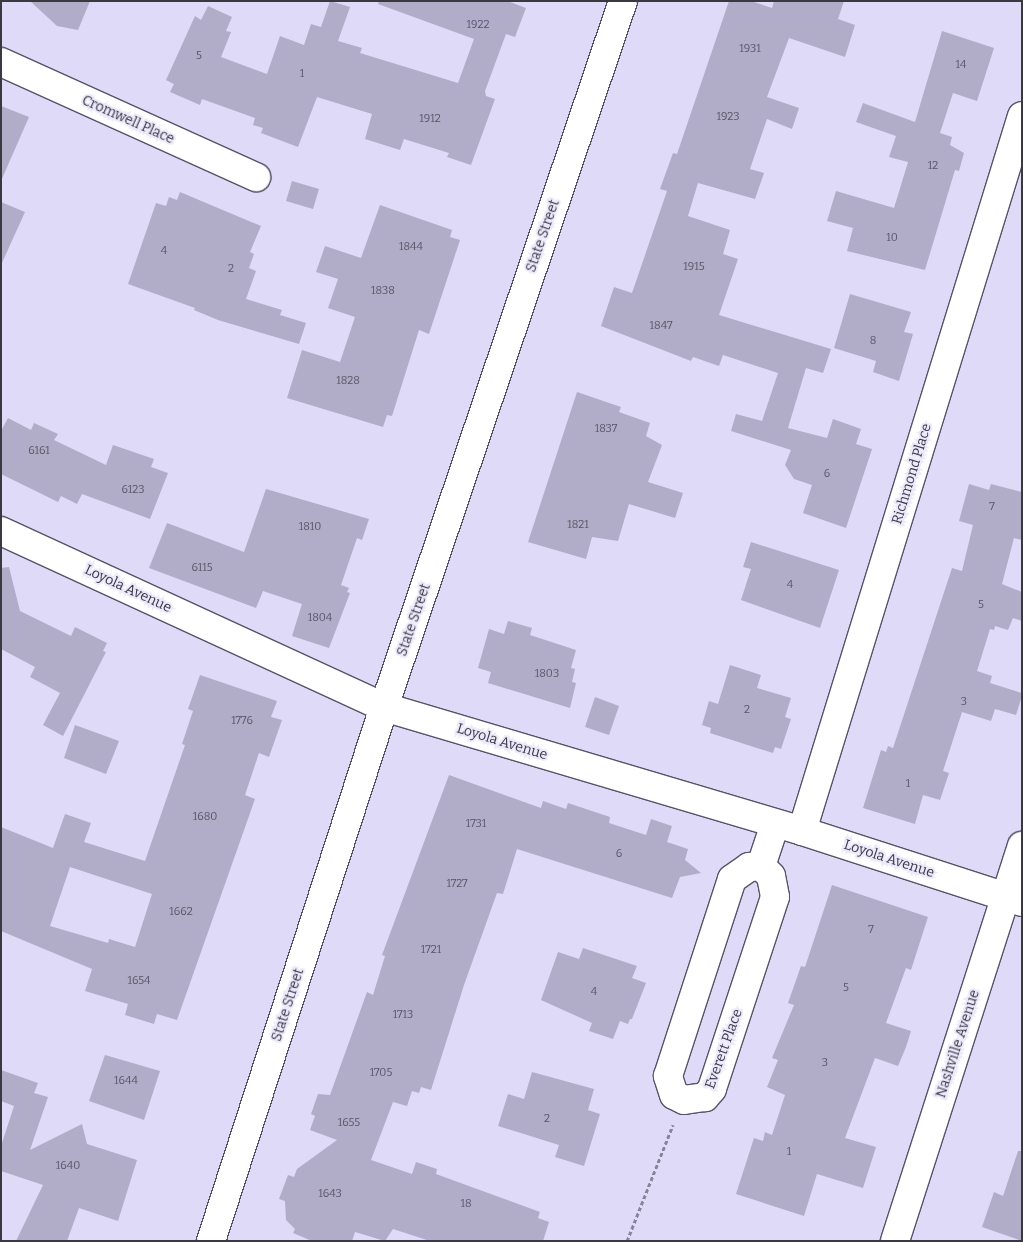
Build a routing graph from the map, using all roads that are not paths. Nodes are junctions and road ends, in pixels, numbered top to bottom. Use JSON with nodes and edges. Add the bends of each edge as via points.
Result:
{"nodes":[{"id":1,"x":623,"y":1,"type":"edge"},
{"id":2,"x":1,"y":62,"type":"edge"},
{"id":3,"x":1022,"y":116,"type":"edge"},
{"id":4,"x":256,"y":177,"type":"dead end"},
{"id":5,"x":1,"y":531,"type":"edge"},
{"id":6,"x":384,"y":707,"type":"junction"},
{"id":7,"x":776,"y":824,"type":"junction"},
{"id":8,"x":802,"y":831,"type":"junction"},
{"id":9,"x":1022,"y":846,"type":"edge"},
{"id":10,"x":761,"y":866,"type":"junction"},
{"id":11,"x":1014,"y":899,"type":"edge"},
{"id":12,"x":211,"y":1241,"type":"edge"},
{"id":13,"x":895,"y":1241,"type":"edge"}],
"edges":[{"from":1,"to":6,"type":"street","name":"State Street"},
{"from":2,"to":4,"type":"street","name":"Cromwell Place"},
{"from":3,"to":8,"type":"street","name":"Richmond Place"},
{"from":5,"to":6,"type":"street","name":"Loyola Avenue"},
{"from":6,"to":7,"type":"street","name":"Loyola Avenue"},
{"from":6,"to":12,"type":"street","name":"State Street"},
{"from":7,"to":8,"type":"street","name":"Loyola Avenue"},
{"from":7,"to":10,"type":"street"},
{"from":8,"to":11,"type":"street","name":"Loyola Avenue"},
{"from":9,"to":11,"type":"street","name":"Nashville Avenue"},
{"from":10,"to":10,"type":"street","name":"Everett Place","via":[[749,867],[732,879],[668,1076],[674,1095],[684,1100],[705,1097],[712,1089],[775,897],[771,876]]},
{"from":11,"to":13,"type":"street","name":"Nashville Avenue"}]}
